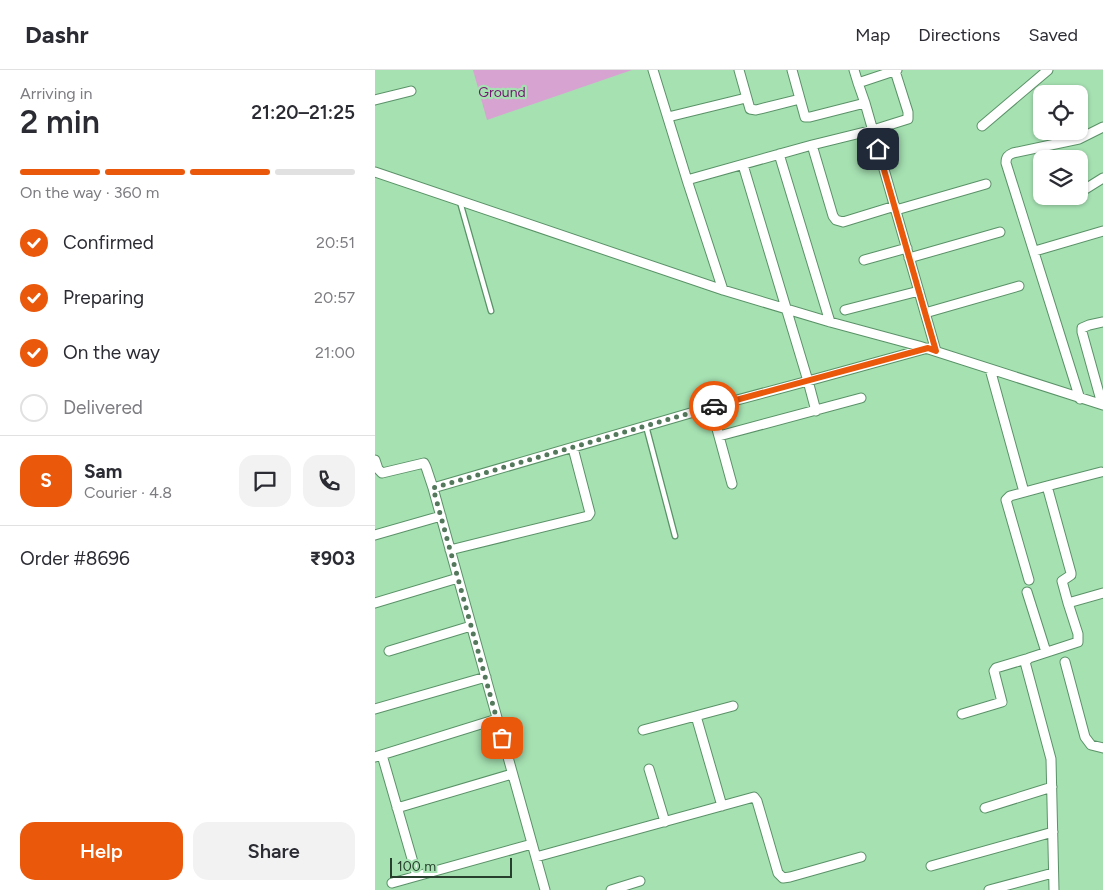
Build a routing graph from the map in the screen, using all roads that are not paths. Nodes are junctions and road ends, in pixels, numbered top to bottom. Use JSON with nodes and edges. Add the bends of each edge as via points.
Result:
{"nodes":[{"id":1,"x":653,"y":70,"type":"edge"},
{"id":2,"x":739,"y":70,"type":"edge"},
{"id":3,"x":792,"y":70,"type":"edge"},
{"id":4,"x":854,"y":70,"type":"edge"},
{"id":5,"x":896,"y":70,"type":"edge"},
{"id":6,"x":1048,"y":70,"type":"edge"},
{"id":7,"x":858,"y":83,"type":"junction"},
{"id":8,"x":411,"y":91,"type":"dead end"},
{"id":9,"x":746,"y":98,"type":"junction"},
{"id":10,"x":800,"y":99,"type":"junction"},
{"id":11,"x":375,"y":100,"type":"edge"},
{"id":12,"x":865,"y":103,"type":"junction"},
{"id":13,"x":668,"y":117,"type":"junction"},
{"id":14,"x":982,"y":126,"type":"dead end"},
{"id":15,"x":1103,"y":127,"type":"edge"},
{"id":16,"x":873,"y":130,"type":"junction"},
{"id":17,"x":812,"y":145,"type":"junction"},
{"id":18,"x":779,"y":154,"type":"junction"},
{"id":19,"x":743,"y":165,"type":"junction"},
{"id":20,"x":375,"y":172,"type":"edge"},
{"id":21,"x":1103,"y":178,"type":"edge"},
{"id":22,"x":687,"y":180,"type":"junction"},
{"id":23,"x":986,"y":184,"type":"dead end"},
{"id":24,"x":1088,"y":187,"type":"edge"},
{"id":25,"x":460,"y":200,"type":"junction"},
{"id":26,"x":895,"y":208,"type":"junction"},
{"id":27,"x":1103,"y":231,"type":"edge"},
{"id":28,"x":1000,"y":232,"type":"dead end"},
{"id":29,"x":907,"y":248,"type":"junction"},
{"id":30,"x":1035,"y":251,"type":"junction"},
{"id":31,"x":909,"y":258,"type":"junction"},
{"id":32,"x":865,"y":260,"type":"dead end"},
{"id":33,"x":1019,"y":286,"type":"dead end"},
{"id":34,"x":723,"y":290,"type":"junction"},
{"id":35,"x":919,"y":292,"type":"junction"},
{"id":36,"x":787,"y":309,"type":"junction"},
{"id":37,"x":845,"y":310,"type":"dead end"},
{"id":38,"x":491,"y":311,"type":"dead end"},
{"id":39,"x":925,"y":313,"type":"junction"},
{"id":40,"x":830,"y":322,"type":"junction"},
{"id":41,"x":1103,"y":322,"type":"edge"},
{"id":42,"x":932,"y":350,"type":"junction"},
{"id":43,"x":990,"y":369,"type":"junction"},
{"id":44,"x":1099,"y":376,"type":"edge"},
{"id":45,"x":808,"y":381,"type":"junction"},
{"id":46,"x":861,"y":398,"type":"dead end"},
{"id":47,"x":1080,"y":398,"type":"junction"},
{"id":48,"x":1103,"y":405,"type":"edge"},
{"id":49,"x":711,"y":407,"type":"junction"},
{"id":50,"x":816,"y":411,"type":"junction"},
{"id":51,"x":645,"y":426,"type":"junction"},
{"id":52,"x":719,"y":436,"type":"junction"},
{"id":53,"x":573,"y":448,"type":"junction"},
{"id":54,"x":375,"y":460,"type":"edge"},
{"id":55,"x":1102,"y":472,"type":"edge"},
{"id":56,"x":1103,"y":482,"type":"edge"},
{"id":57,"x":732,"y":484,"type":"dead end"},
{"id":58,"x":1047,"y":486,"type":"junction"},
{"id":59,"x":433,"y":488,"type":"junction"},
{"id":60,"x":1024,"y":492,"type":"junction"},
{"id":61,"x":441,"y":516,"type":"junction"},
{"id":62,"x":375,"y":535,"type":"edge"},
{"id":63,"x":675,"y":536,"type":"dead end"},
{"id":64,"x":450,"y":550,"type":"junction"},
{"id":65,"x":458,"y":578,"type":"junction"},
{"id":66,"x":1029,"y":580,"type":"dead end"},
{"id":67,"x":1027,"y":592,"type":"dead end"},
{"id":68,"x":1103,"y":593,"type":"edge"},
{"id":69,"x":375,"y":602,"type":"edge"},
{"id":70,"x":1068,"y":603,"type":"junction"},
{"id":71,"x":471,"y":626,"type":"junction"},
{"id":72,"x":389,"y":650,"type":"dead end"},
{"id":73,"x":1045,"y":652,"type":"junction"},
{"id":74,"x":1026,"y":660,"type":"junction"},
{"id":75,"x":1065,"y":662,"type":"dead end"},
{"id":76,"x":486,"y":677,"type":"junction"},
{"id":77,"x":733,"y":706,"type":"dead end"},
{"id":78,"x":375,"y":709,"type":"edge"},
{"id":79,"x":962,"y":714,"type":"dead end"},
{"id":80,"x":696,"y":716,"type":"junction"},
{"id":81,"x":497,"y":719,"type":"junction"},
{"id":82,"x":643,"y":730,"type":"dead end"},
{"id":83,"x":1103,"y":748,"type":"edge"},
{"id":84,"x":379,"y":756,"type":"edge"},
{"id":85,"x":649,"y":770,"type":"dead end"},
{"id":86,"x":512,"y":774,"type":"junction"},
{"id":87,"x":1052,"y":787,"type":"junction"},
{"id":88,"x":723,"y":806,"type":"junction"},
{"id":89,"x":397,"y":808,"type":"junction"},
{"id":90,"x":985,"y":808,"type":"dead end"},
{"id":91,"x":665,"y":822,"type":"junction"},
{"id":92,"x":1053,"y":832,"type":"junction"},
{"id":93,"x":532,"y":844,"type":"junction"},
{"id":94,"x":536,"y":857,"type":"junction"},
{"id":95,"x":861,"y":857,"type":"dead end"},
{"id":96,"x":931,"y":866,"type":"dead end"},
{"id":97,"x":1053,"y":873,"type":"junction"},
{"id":98,"x":417,"y":876,"type":"junction"},
{"id":99,"x":640,"y":881,"type":"dead end"},
{"id":100,"x":392,"y":883,"type":"dead end"},
{"id":101,"x":545,"y":890,"type":"edge"},
{"id":102,"x":611,"y":890,"type":"edge"},
{"id":103,"x":989,"y":890,"type":"edge"},
{"id":104,"x":1054,"y":890,"type":"edge"}],
"edges":[{"from":1,"to":13,"type":"street"},
{"from":2,"to":9,"type":"street"},
{"from":3,"to":10,"type":"street"},
{"from":4,"to":7,"type":"street"},
{"from":5,"to":7,"type":"street"},
{"from":5,"to":16,"type":"street","via":[[909,116]]},
{"from":6,"to":14,"type":"street"},
{"from":7,"to":12,"type":"street"},
{"from":8,"to":11,"type":"street"},
{"from":9,"to":10,"type":"street","via":[[753,110]]},
{"from":9,"to":13,"type":"street"},
{"from":10,"to":12,"type":"street","via":[[808,118]]},
{"from":12,"to":16,"type":"street"},
{"from":13,"to":22,"type":"street"},
{"from":15,"to":30,"type":"street","via":[[1079,139],[1006,158]]},
{"from":16,"to":17,"type":"street"},
{"from":16,"to":26,"type":"street"},
{"from":17,"to":18,"type":"street"},
{"from":17,"to":26,"type":"street","via":[[836,220],[843,222]]},
{"from":18,"to":19,"type":"street"},
{"from":18,"to":40,"type":"street"},
{"from":19,"to":22,"type":"street"},
{"from":19,"to":36,"type":"street"},
{"from":20,"to":25,"type":"street"},
{"from":21,"to":24,"type":"street"},
{"from":22,"to":34,"type":"street"},
{"from":23,"to":26,"type":"street"},
{"from":25,"to":34,"type":"street"},
{"from":25,"to":38,"type":"lane"},
{"from":26,"to":29,"type":"street"},
{"from":27,"to":30,"type":"street"},
{"from":28,"to":31,"type":"street"},
{"from":29,"to":31,"type":"street"},
{"from":29,"to":32,"type":"street"},
{"from":30,"to":47,"type":"street"},
{"from":31,"to":35,"type":"street"},
{"from":33,"to":39,"type":"street"},
{"from":34,"to":36,"type":"street"},
{"from":35,"to":37,"type":"street"},
{"from":35,"to":39,"type":"street"},
{"from":36,"to":40,"type":"street"},
{"from":36,"to":45,"type":"street"},
{"from":39,"to":42,"type":"street"},
{"from":40,"to":42,"type":"street"},
{"from":41,"to":44,"type":"street","via":[[1082,328]]},
{"from":42,"to":43,"type":"street"},
{"from":42,"to":45,"type":"street"},
{"from":43,"to":47,"type":"street"},
{"from":43,"to":60,"type":"street"},
{"from":44,"to":48,"type":"street"},
{"from":45,"to":49,"type":"street"},
{"from":45,"to":50,"type":"street"},
{"from":46,"to":50,"type":"street"},
{"from":47,"to":48,"type":"street"},
{"from":49,"to":51,"type":"street"},
{"from":49,"to":52,"type":"street"},
{"from":50,"to":52,"type":"street"},
{"from":51,"to":53,"type":"street"},
{"from":51,"to":63,"type":"lane"},
{"from":52,"to":57,"type":"street"},
{"from":53,"to":59,"type":"street"},
{"from":53,"to":64,"type":"street","via":[[589,516]]},
{"from":54,"to":59,"type":"street","via":[[382,472],[424,463]]},
{"from":55,"to":56,"type":"street"},
{"from":55,"to":58,"type":"street"},
{"from":58,"to":60,"type":"street"},
{"from":58,"to":70,"type":"street","via":[[1071,573],[1062,581]]},
{"from":59,"to":61,"type":"street"},
{"from":60,"to":66,"type":"street","via":[[1006,500]]},
{"from":61,"to":62,"type":"street"},
{"from":61,"to":64,"type":"street"},
{"from":64,"to":65,"type":"street"},
{"from":65,"to":69,"type":"street"},
{"from":65,"to":71,"type":"street"},
{"from":67,"to":73,"type":"street"},
{"from":68,"to":70,"type":"street"},
{"from":70,"to":73,"type":"street","via":[[1079,640]]},
{"from":71,"to":72,"type":"street"},
{"from":71,"to":76,"type":"street"},
{"from":73,"to":74,"type":"street"},
{"from":74,"to":79,"type":"street","via":[[994,671],[1002,702]]},
{"from":74,"to":87,"type":"street","via":[[1049,750]]},
{"from":75,"to":83,"type":"street","via":[[1085,737],[1091,745]]},
{"from":76,"to":78,"type":"street"},
{"from":76,"to":81,"type":"street"},
{"from":77,"to":80,"type":"street"},
{"from":80,"to":82,"type":"street"},
{"from":80,"to":88,"type":"street"},
{"from":81,"to":84,"type":"street"},
{"from":81,"to":86,"type":"street"},
{"from":84,"to":89,"type":"street"},
{"from":85,"to":91,"type":"street"},
{"from":86,"to":89,"type":"street"},
{"from":86,"to":93,"type":"street"},
{"from":87,"to":90,"type":"street"},
{"from":87,"to":92,"type":"street"},
{"from":88,"to":91,"type":"street"},
{"from":88,"to":95,"type":"street","via":[[756,798],[778,873],[783,878]]},
{"from":89,"to":98,"type":"street"},
{"from":91,"to":94,"type":"street"},
{"from":92,"to":96,"type":"street"},
{"from":92,"to":97,"type":"street"},
{"from":93,"to":94,"type":"street"},
{"from":93,"to":98,"type":"street"},
{"from":94,"to":101,"type":"street"},
{"from":97,"to":103,"type":"street"},
{"from":97,"to":104,"type":"street"},
{"from":98,"to":100,"type":"street"},
{"from":99,"to":102,"type":"street"}]}
